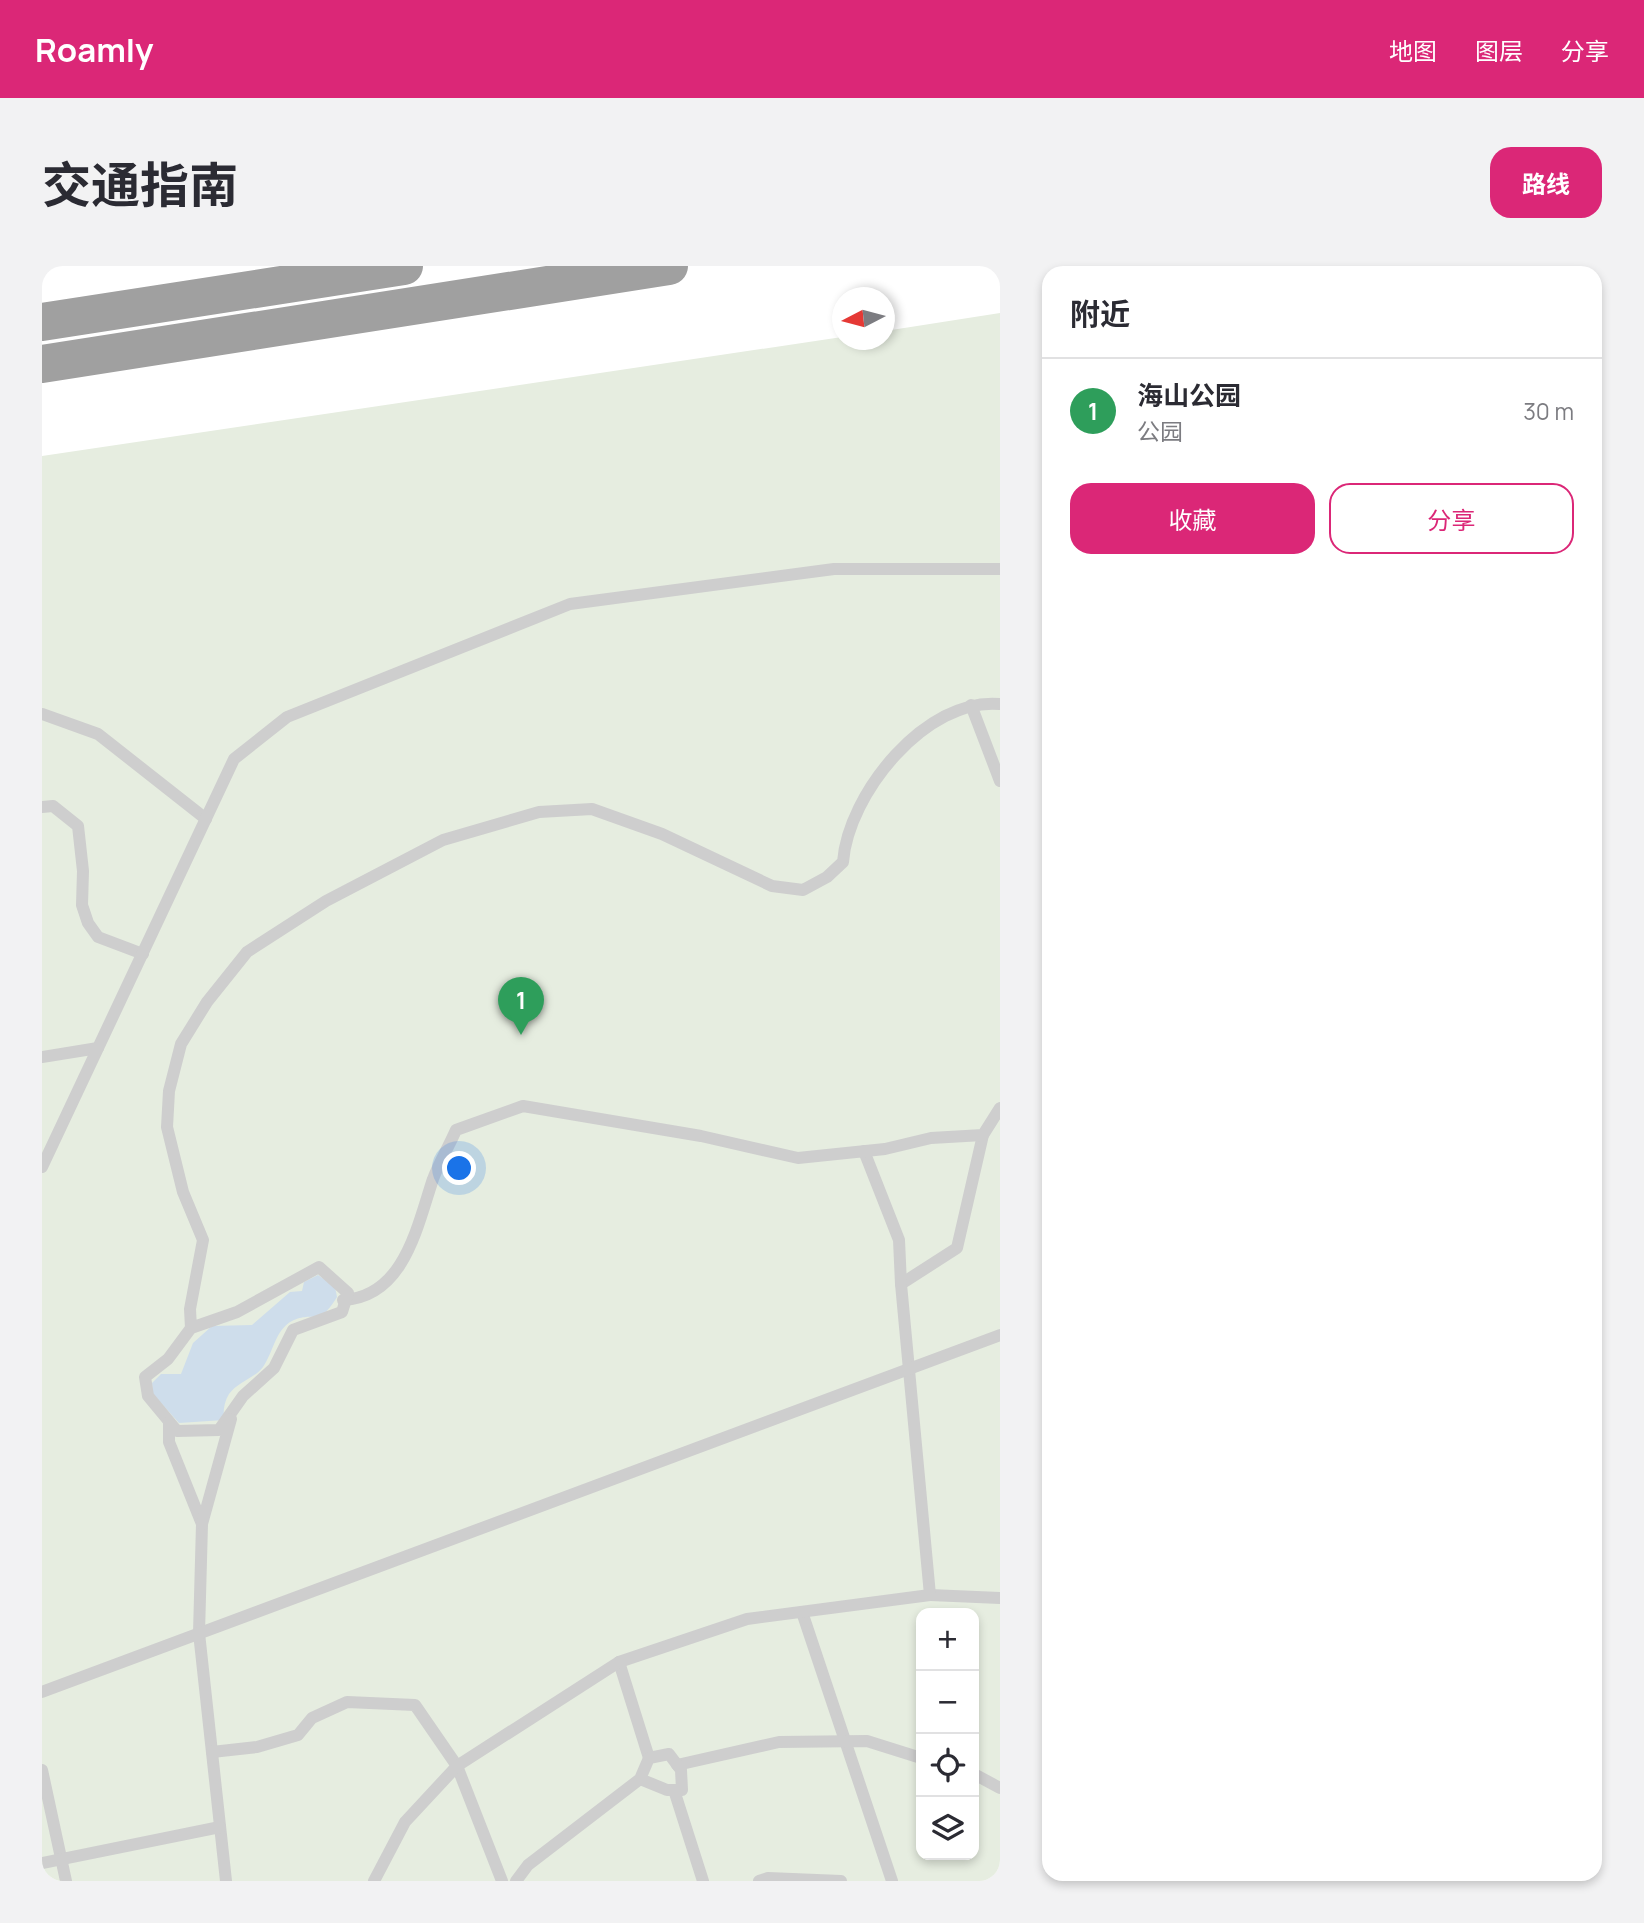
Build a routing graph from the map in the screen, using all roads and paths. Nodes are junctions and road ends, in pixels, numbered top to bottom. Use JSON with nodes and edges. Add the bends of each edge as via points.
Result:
{"nodes":[{"id":1,"x":404,"y":266,"type":"edge"},
{"id":2,"x":669,"y":266,"type":"edge"},
{"id":3,"x":42,"y":322,"type":"edge"},
{"id":4,"x":42,"y":364,"type":"edge"},
{"id":5,"x":1000,"y":569,"type":"edge"},
{"id":6,"x":1000,"y":704,"type":"edge"},
{"id":7,"x":971,"y":705,"type":"junction"},
{"id":8,"x":42,"y":713,"type":"edge"},
{"id":9,"x":1000,"y":781,"type":"edge"},
{"id":10,"x":42,"y":807,"type":"edge"},
{"id":11,"x":206,"y":819,"type":"junction"},
{"id":12,"x":143,"y":954,"type":"junction"},
{"id":13,"x":98,"y":1048,"type":"junction"},
{"id":14,"x":42,"y":1057,"type":"edge"},
{"id":15,"x":1000,"y":1108,"type":"edge"},
{"id":16,"x":983,"y":1135,"type":"junction"},
{"id":17,"x":864,"y":1151,"type":"junction"},
{"id":18,"x":42,"y":1167,"type":"edge"},
{"id":19,"x":901,"y":1284,"type":"junction"},
{"id":20,"x":344,"y":1300,"type":"junction"},
{"id":21,"x":191,"y":1328,"type":"junction"},
{"id":22,"x":1000,"y":1335,"type":"edge"},
{"id":23,"x":911,"y":1368,"type":"junction"},
{"id":24,"x":234,"y":1408,"type":"junction"},
{"id":25,"x":169,"y":1422,"type":"junction"},
{"id":26,"x":202,"y":1524,"type":"junction"},
{"id":27,"x":930,"y":1595,"type":"junction"},
{"id":28,"x":1000,"y":1598,"type":"edge"},
{"id":29,"x":802,"y":1612,"type":"junction"},
{"id":30,"x":199,"y":1633,"type":"junction"},
{"id":31,"x":619,"y":1662,"type":"junction"},
{"id":32,"x":42,"y":1692,"type":"edge"},
{"id":33,"x":846,"y":1742,"type":"junction"},
{"id":34,"x":212,"y":1752,"type":"junction"},
{"id":35,"x":916,"y":1756,"type":"edge"},
{"id":36,"x":649,"y":1758,"type":"junction"},
{"id":37,"x":677,"y":1765,"type":"junction"},
{"id":38,"x":457,"y":1766,"type":"junction"},
{"id":39,"x":42,"y":1769,"type":"edge"},
{"id":40,"x":979,"y":1776,"type":"edge"},
{"id":41,"x":639,"y":1779,"type":"junction"},
{"id":42,"x":1000,"y":1787,"type":"edge"},
{"id":43,"x":674,"y":1790,"type":"junction"},
{"id":44,"x":220,"y":1827,"type":"junction"},
{"id":45,"x":62,"y":1859,"type":"junction"},
{"id":46,"x":42,"y":1863,"type":"edge"},
{"id":47,"x":66,"y":1881,"type":"edge"},
{"id":48,"x":226,"y":1881,"type":"edge"},
{"id":49,"x":374,"y":1881,"type":"edge"},
{"id":50,"x":502,"y":1881,"type":"edge"},
{"id":51,"x":516,"y":1881,"type":"edge"},
{"id":52,"x":703,"y":1881,"type":"edge"},
{"id":53,"x":759,"y":1881,"type":"edge"},
{"id":54,"x":841,"y":1881,"type":"edge"},
{"id":55,"x":892,"y":1881,"type":"edge"}],
"edges":[{"from":1,"to":3,"type":"highway"},
{"from":2,"to":4,"type":"highway"},
{"from":5,"to":11,"type":"lane","via":[[834,569],[570,604],[287,717],[234,759]]},
{"from":6,"to":7,"type":"lane"},
{"from":7,"to":9,"type":"lane"},
{"from":7,"to":21,"type":"lane","via":[[925,726],[906,744],[855,812],[842,862],[803,890],[772,886],[662,834],[592,810],[539,811],[443,840],[326,901],[247,952],[181,1044],[169,1091],[167,1127],[183,1192],[203,1240],[190,1309]]},
{"from":8,"to":11,"type":"lane","via":[[98,733]]},
{"from":10,"to":12,"type":"lane","via":[[53,806],[78,826],[82,905],[88,923],[98,937]]},
{"from":11,"to":12,"type":"lane"},
{"from":12,"to":13,"type":"lane"},
{"from":13,"to":14,"type":"lane"},
{"from":13,"to":18,"type":"lane"},
{"from":15,"to":16,"type":"lane"},
{"from":16,"to":17,"type":"lane","via":[[931,1138]]},
{"from":16,"to":19,"type":"lane","via":[[957,1248]]},
{"from":17,"to":19,"type":"lane","via":[[899,1240]]},
{"from":17,"to":20,"type":"lane","via":[[798,1158],[523,1105],[456,1130],[434,1177],[417,1234],[394,1275],[363,1299]]},
{"from":19,"to":23,"type":"lane"},
{"from":20,"to":21,"type":"lane","via":[[348,1293],[319,1267],[237,1312]]},
{"from":20,"to":24,"type":"lane","via":[[342,1312],[293,1330],[274,1368]]},
{"from":21,"to":25,"type":"lane","via":[[168,1359],[145,1377],[148,1396]]},
{"from":22,"to":23,"type":"lane"},
{"from":23,"to":27,"type":"lane"},
{"from":23,"to":30,"type":"lane"},
{"from":24,"to":25,"type":"lane","via":[[219,1430],[177,1431]]},
{"from":24,"to":26,"type":"lane"},
{"from":25,"to":26,"type":"lane","via":[[169,1442]]},
{"from":26,"to":30,"type":"lane"},
{"from":27,"to":28,"type":"lane"},
{"from":27,"to":29,"type":"lane"},
{"from":29,"to":31,"type":"lane","via":[[747,1619]]},
{"from":29,"to":33,"type":"lane"},
{"from":30,"to":32,"type":"lane"},
{"from":30,"to":34,"type":"lane"},
{"from":31,"to":36,"type":"lane"},
{"from":31,"to":38,"type":"lane"},
{"from":33,"to":35,"type":"lane","via":[[867,1741]]},
{"from":33,"to":37,"type":"lane","via":[[779,1742]]},
{"from":33,"to":55,"type":"lane"},
{"from":34,"to":38,"type":"lane","via":[[257,1747],[298,1735],[312,1718],[347,1702],[415,1705]]},
{"from":34,"to":44,"type":"lane"},
{"from":36,"to":37,"type":"lane","via":[[669,1754]]},
{"from":36,"to":41,"type":"lane"},
{"from":37,"to":43,"type":"lane","via":[[682,1790]]},
{"from":38,"to":49,"type":"lane","via":[[405,1822]]},
{"from":38,"to":50,"type":"lane"},
{"from":39,"to":45,"type":"lane"},
{"from":40,"to":42,"type":"lane"},
{"from":41,"to":43,"type":"lane"},
{"from":41,"to":51,"type":"lane","via":[[528,1865]]},
{"from":43,"to":52,"type":"lane"},
{"from":44,"to":45,"type":"lane"},
{"from":44,"to":48,"type":"lane"},
{"from":45,"to":46,"type":"lane"},
{"from":45,"to":47,"type":"lane"},
{"from":53,"to":54,"type":"lane"}]}
